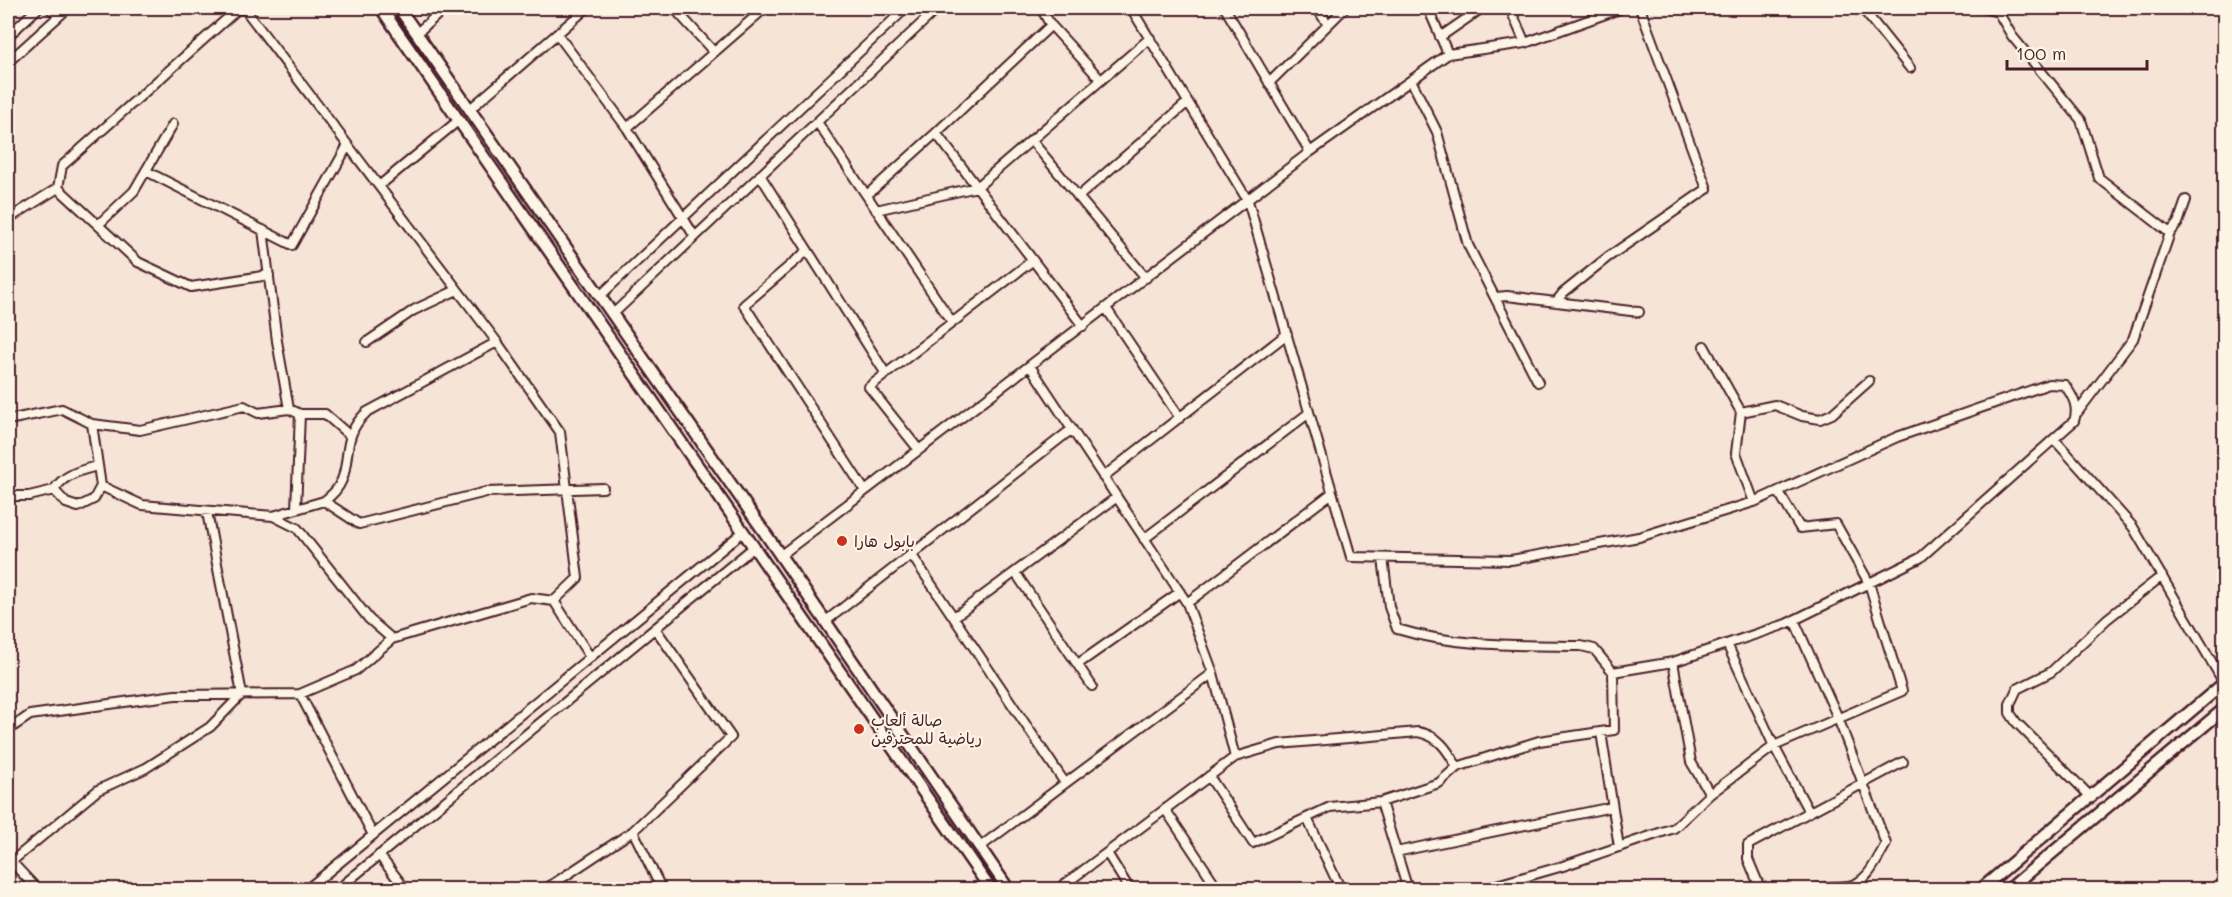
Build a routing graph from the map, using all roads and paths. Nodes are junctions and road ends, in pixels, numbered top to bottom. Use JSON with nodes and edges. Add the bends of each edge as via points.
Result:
{"nodes":[{"id":1,"x":38,"y":8,"type":"edge"},
{"id":2,"x":50,"y":8,"type":"edge"},
{"id":3,"x":68,"y":8,"type":"edge"},
{"id":4,"x":242,"y":8,"type":"edge"},
{"id":5,"x":381,"y":8,"type":"edge"},
{"id":6,"x":399,"y":8,"type":"edge"},
{"id":7,"x":445,"y":8,"type":"edge"},
{"id":8,"x":587,"y":8,"type":"edge"},
{"id":9,"x":674,"y":8,"type":"edge"},
{"id":10,"x":765,"y":8,"type":"edge"},
{"id":11,"x":906,"y":8,"type":"edge"},
{"id":12,"x":939,"y":8,"type":"edge"},
{"id":13,"x":1041,"y":8,"type":"edge"},
{"id":14,"x":1131,"y":8,"type":"edge"},
{"id":15,"x":1225,"y":8,"type":"edge"},
{"id":16,"x":1317,"y":8,"type":"edge"},
{"id":17,"x":1345,"y":8,"type":"edge"},
{"id":18,"x":1428,"y":8,"type":"edge"},
{"id":19,"x":1482,"y":8,"type":"edge"},
{"id":20,"x":1510,"y":8,"type":"edge"},
{"id":21,"x":1622,"y":8,"type":"edge"},
{"id":22,"x":1640,"y":8,"type":"edge"},
{"id":23,"x":1862,"y":8,"type":"edge"},
{"id":24,"x":1983,"y":8,"type":"edge"},
{"id":25,"x":2008,"y":8,"type":"edge"},
{"id":26,"x":1601,"y":11,"type":"edge"},
{"id":27,"x":1998,"y":12,"type":"junction"},
{"id":28,"x":58,"y":16,"type":"junction"},
{"id":29,"x":1328,"y":25,"type":"junction"},
{"id":30,"x":1048,"y":28,"type":"dead end"},
{"id":31,"x":417,"y":33,"type":"junction"},
{"id":32,"x":558,"y":35,"type":"junction"},
{"id":33,"x":8,"y":36,"type":"edge"},
{"id":34,"x":1440,"y":37,"type":"junction"},
{"id":35,"x":1150,"y":38,"type":"junction"},
{"id":36,"x":1525,"y":43,"type":"junction"},
{"id":37,"x":714,"y":52,"type":"junction"},
{"id":38,"x":1448,"y":54,"type":"junction"},
{"id":39,"x":8,"y":62,"type":"edge"},
{"id":40,"x":1910,"y":68,"type":"dead end"},
{"id":41,"x":1101,"y":80,"type":"junction"},
{"id":42,"x":1411,"y":80,"type":"junction"},
{"id":43,"x":1269,"y":83,"type":"junction"},
{"id":44,"x":1188,"y":102,"type":"junction"},
{"id":45,"x":470,"y":109,"type":"junction"},
{"id":46,"x":459,"y":120,"type":"junction"},
{"id":47,"x":817,"y":122,"type":"junction"},
{"id":48,"x":173,"y":124,"type":"dead end"},
{"id":49,"x":627,"y":128,"type":"junction"},
{"id":50,"x":936,"y":133,"type":"junction"},
{"id":51,"x":1031,"y":140,"type":"junction"},
{"id":52,"x":348,"y":145,"type":"junction"},
{"id":53,"x":1310,"y":152,"type":"junction"},
{"id":54,"x":146,"y":171,"type":"junction"},
{"id":55,"x":760,"y":176,"type":"junction"},
{"id":56,"x":379,"y":186,"type":"junction"},
{"id":57,"x":977,"y":187,"type":"junction"},
{"id":58,"x":58,"y":188,"type":"junction"},
{"id":59,"x":867,"y":195,"type":"junction"},
{"id":60,"x":1078,"y":197,"type":"junction"},
{"id":61,"x":2186,"y":200,"type":"dead end"},
{"id":62,"x":1248,"y":201,"type":"junction"},
{"id":63,"x":876,"y":210,"type":"junction"},
{"id":64,"x":682,"y":218,"type":"junction"},
{"id":65,"x":8,"y":219,"type":"edge"},
{"id":66,"x":98,"y":225,"type":"junction"},
{"id":67,"x":263,"y":230,"type":"junction"},
{"id":68,"x":2170,"y":233,"type":"junction"},
{"id":69,"x":695,"y":237,"type":"junction"},
{"id":70,"x":807,"y":251,"type":"junction"},
{"id":71,"x":1032,"y":261,"type":"junction"},
{"id":72,"x":269,"y":275,"type":"junction"},
{"id":73,"x":1146,"y":278,"type":"junction"},
{"id":74,"x":457,"y":290,"type":"junction"},
{"id":75,"x":600,"y":296,"type":"junction"},
{"id":76,"x":1496,"y":297,"type":"junction"},
{"id":77,"x":1556,"y":302,"type":"junction"},
{"id":78,"x":1106,"y":308,"type":"junction"},
{"id":79,"x":1639,"y":312,"type":"dead end"},
{"id":80,"x":613,"y":314,"type":"junction"},
{"id":81,"x":952,"y":322,"type":"junction"},
{"id":82,"x":1083,"y":326,"type":"junction"},
{"id":83,"x":1287,"y":334,"type":"junction"},
{"id":84,"x":367,"y":342,"type":"dead end"},
{"id":85,"x":497,"y":342,"type":"junction"},
{"id":86,"x":1704,"y":346,"type":"dead end"},
{"id":87,"x":1030,"y":366,"type":"junction"},
{"id":88,"x":886,"y":374,"type":"junction"},
{"id":89,"x":1869,"y":381,"type":"dead end"},
{"id":90,"x":1538,"y":382,"type":"dead end"},
{"id":91,"x":290,"y":409,"type":"junction"},
{"id":92,"x":1741,"y":412,"type":"junction"},
{"id":93,"x":1310,"y":413,"type":"junction"},
{"id":94,"x":2077,"y":413,"type":"junction"},
{"id":95,"x":300,"y":414,"type":"junction"},
{"id":96,"x":1179,"y":418,"type":"junction"},
{"id":97,"x":8,"y":420,"type":"edge"},
{"id":98,"x":92,"y":424,"type":"junction"},
{"id":99,"x":1072,"y":429,"type":"junction"},
{"id":100,"x":349,"y":435,"type":"junction"},
{"id":101,"x":2054,"y":439,"type":"junction"},
{"id":102,"x":918,"y":450,"type":"junction"},
{"id":103,"x":97,"y":466,"type":"junction"},
{"id":104,"x":1103,"y":477,"type":"junction"},
{"id":105,"x":101,"y":486,"type":"junction"},
{"id":106,"x":603,"y":488,"type":"dead end"},
{"id":107,"x":567,"y":489,"type":"junction"},
{"id":108,"x":54,"y":490,"type":"junction"},
{"id":109,"x":865,"y":491,"type":"junction"},
{"id":110,"x":1778,"y":491,"type":"junction"},
{"id":111,"x":1332,"y":493,"type":"junction"},
{"id":112,"x":8,"y":496,"type":"edge"},
{"id":113,"x":1117,"y":497,"type":"junction"},
{"id":114,"x":324,"y":501,"type":"junction"},
{"id":115,"x":1754,"y":502,"type":"junction"},
{"id":116,"x":296,"y":510,"type":"junction"},
{"id":117,"x":207,"y":512,"type":"junction"},
{"id":118,"x":273,"y":516,"type":"junction"},
{"id":119,"x":743,"y":532,"type":"junction"},
{"id":120,"x":1144,"y":539,"type":"junction"},
{"id":121,"x":754,"y":547,"type":"junction"},
{"id":122,"x":911,"y":554,"type":"junction"},
{"id":123,"x":781,"y":555,"type":"junction"},
{"id":124,"x":1383,"y":558,"type":"junction"},
{"id":125,"x":1015,"y":572,"type":"junction"},
{"id":126,"x":2162,"y":576,"type":"junction"},
{"id":127,"x":1869,"y":583,"type":"junction"},
{"id":128,"x":1180,"y":592,"type":"junction"},
{"id":129,"x":554,"y":601,"type":"junction"},
{"id":130,"x":1187,"y":603,"type":"junction"},
{"id":131,"x":954,"y":617,"type":"junction"},
{"id":132,"x":1794,"y":620,"type":"junction"},
{"id":133,"x":826,"y":621,"type":"junction"},
{"id":134,"x":655,"y":628,"type":"junction"},
{"id":135,"x":392,"y":639,"type":"junction"},
{"id":136,"x":1727,"y":644,"type":"junction"},
{"id":137,"x":590,"y":657,"type":"junction"},
{"id":138,"x":1673,"y":662,"type":"junction"},
{"id":139,"x":1078,"y":664,"type":"junction"},
{"id":140,"x":1613,"y":672,"type":"junction"},
{"id":141,"x":1212,"y":674,"type":"junction"},
{"id":142,"x":2224,"y":683,"type":"edge"},
{"id":143,"x":1092,"y":686,"type":"dead end"},
{"id":144,"x":242,"y":694,"type":"junction"},
{"id":145,"x":300,"y":694,"type":"junction"},
{"id":146,"x":2224,"y":709,"type":"edge"},
{"id":147,"x":1838,"y":718,"type":"junction"},
{"id":148,"x":8,"y":730,"type":"edge"},
{"id":149,"x":1601,"y":732,"type":"junction"},
{"id":150,"x":1774,"y":746,"type":"junction"},
{"id":151,"x":1235,"y":757,"type":"junction"},
{"id":152,"x":1903,"y":762,"type":"dead end"},
{"id":153,"x":1457,"y":767,"type":"junction"},
{"id":154,"x":1209,"y":776,"type":"junction"},
{"id":155,"x":1065,"y":783,"type":"junction"},
{"id":156,"x":1864,"y":785,"type":"junction"},
{"id":157,"x":1710,"y":794,"type":"junction"},
{"id":158,"x":2092,"y":798,"type":"junction"},
{"id":159,"x":1381,"y":802,"type":"junction"},
{"id":160,"x":1612,"y":807,"type":"junction"},
{"id":161,"x":1166,"y":809,"type":"junction"},
{"id":162,"x":1809,"y":812,"type":"junction"},
{"id":163,"x":1307,"y":818,"type":"junction"},
{"id":164,"x":633,"y":831,"type":"junction"},
{"id":165,"x":373,"y":835,"type":"junction"},
{"id":166,"x":980,"y":847,"type":"junction"},
{"id":167,"x":1619,"y":847,"type":"junction"},
{"id":168,"x":1396,"y":852,"type":"junction"},
{"id":169,"x":1107,"y":853,"type":"junction"},
{"id":170,"x":379,"y":855,"type":"junction"},
{"id":171,"x":9,"y":860,"type":"edge"},
{"id":172,"x":8,"y":886,"type":"edge"},
{"id":173,"x":1490,"y":887,"type":"edge"},
{"id":174,"x":11,"y":890,"type":"edge"},
{"id":175,"x":38,"y":890,"type":"edge"},
{"id":176,"x":306,"y":890,"type":"edge"},
{"id":177,"x":337,"y":890,"type":"edge"},
{"id":178,"x":406,"y":890,"type":"edge"},
{"id":179,"x":544,"y":890,"type":"edge"},
{"id":180,"x":662,"y":890,"type":"edge"},
{"id":181,"x":991,"y":890,"type":"edge"},
{"id":182,"x":1009,"y":890,"type":"edge"},
{"id":183,"x":1058,"y":890,"type":"edge"},
{"id":184,"x":1130,"y":890,"type":"edge"},
{"id":185,"x":1219,"y":890,"type":"edge"},
{"id":186,"x":1341,"y":890,"type":"edge"},
{"id":187,"x":1408,"y":890,"type":"edge"},
{"id":188,"x":1479,"y":890,"type":"edge"},
{"id":189,"x":1761,"y":890,"type":"edge"},
{"id":190,"x":1814,"y":890,"type":"edge"},
{"id":191,"x":1980,"y":890,"type":"edge"},
{"id":192,"x":2008,"y":890,"type":"edge"}],
"edges":[{"from":1,"to":33,"type":"street"},
{"from":2,"to":28,"type":"street"},
{"from":3,"to":28,"type":"street"},
{"from":4,"to":52,"type":"street"},
{"from":4,"to":58,"type":"street","via":[[62,166]]},
{"from":5,"to":46,"type":"main road"},
{"from":6,"to":31,"type":"main road"},
{"from":7,"to":31,"type":"street"},
{"from":8,"to":32,"type":"street"},
{"from":9,"to":37,"type":"street"},
{"from":10,"to":37,"type":"street"},
{"from":11,"to":64,"type":"street"},
{"from":12,"to":47,"type":"street"},
{"from":13,"to":41,"type":"street","via":[[1050,24]]},
{"from":14,"to":35,"type":"street"},
{"from":15,"to":43,"type":"street"},
{"from":16,"to":29,"type":"street"},
{"from":17,"to":29,"type":"street"},
{"from":18,"to":34,"type":"street"},
{"from":19,"to":34,"type":"street"},
{"from":20,"to":36,"type":"street"},
{"from":21,"to":26,"type":"street"},
{"from":22,"to":77,"type":"street","via":[[1707,189],[1608,257]]},
{"from":23,"to":40,"type":"street"},
{"from":24,"to":27,"type":"street"},
{"from":25,"to":27,"type":"street"},
{"from":26,"to":36,"type":"street"},
{"from":27,"to":68,"type":"street","via":[[2012,36],[2081,120],[2099,178]]},
{"from":28,"to":39,"type":"street"},
{"from":29,"to":43,"type":"street"},
{"from":30,"to":50,"type":"street"},
{"from":31,"to":45,"type":"main road"},
{"from":32,"to":45,"type":"street"},
{"from":32,"to":49,"type":"street"},
{"from":34,"to":38,"type":"street"},
{"from":35,"to":41,"type":"street"},
{"from":35,"to":44,"type":"street"},
{"from":36,"to":38,"type":"street"},
{"from":37,"to":49,"type":"street"},
{"from":38,"to":42,"type":"street"},
{"from":41,"to":51,"type":"street"},
{"from":42,"to":53,"type":"street"},
{"from":42,"to":76,"type":"street","via":[[1437,132],[1468,245]]},
{"from":43,"to":53,"type":"street"},
{"from":44,"to":60,"type":"street"},
{"from":44,"to":62,"type":"street"},
{"from":45,"to":75,"type":"main road"},
{"from":46,"to":56,"type":"street"},
{"from":46,"to":119,"type":"main road"},
{"from":47,"to":55,"type":"street"},
{"from":47,"to":59,"type":"street"},
{"from":48,"to":54,"type":"street"},
{"from":49,"to":64,"type":"street"},
{"from":50,"to":57,"type":"street"},
{"from":50,"to":59,"type":"street"},
{"from":51,"to":57,"type":"street"},
{"from":51,"to":60,"type":"street"},
{"from":52,"to":56,"type":"street"},
{"from":52,"to":67,"type":"street","via":[[292,245]]},
{"from":53,"to":62,"type":"street"},
{"from":54,"to":66,"type":"street","via":[[134,191]]},
{"from":54,"to":67,"type":"street"},
{"from":55,"to":69,"type":"street"},
{"from":55,"to":70,"type":"street"},
{"from":56,"to":74,"type":"street"},
{"from":57,"to":63,"type":"street"},
{"from":57,"to":71,"type":"street"},
{"from":58,"to":65,"type":"street"},
{"from":58,"to":66,"type":"street"},
{"from":59,"to":63,"type":"street"},
{"from":60,"to":73,"type":"street"},
{"from":61,"to":68,"type":"street"},
{"from":62,"to":73,"type":"street"},
{"from":62,"to":83,"type":"street"},
{"from":63,"to":81,"type":"street"},
{"from":64,"to":69,"type":"street"},
{"from":64,"to":75,"type":"street"},
{"from":66,"to":72,"type":"street","via":[[138,262],[191,286]]},
{"from":67,"to":72,"type":"street"},
{"from":68,"to":94,"type":"street","via":[[2133,339]]},
{"from":69,"to":80,"type":"street"},
{"from":70,"to":88,"type":"street"},
{"from":70,"to":109,"type":"street","via":[[744,304]]},
{"from":71,"to":81,"type":"street"},
{"from":71,"to":82,"type":"street"},
{"from":72,"to":91,"type":"street"},
{"from":73,"to":78,"type":"street"},
{"from":74,"to":84,"type":"street","via":[[414,310]]},
{"from":74,"to":85,"type":"street"},
{"from":75,"to":80,"type":"main road"},
{"from":76,"to":77,"type":"street"},
{"from":76,"to":90,"type":"street"},
{"from":77,"to":79,"type":"street"},
{"from":78,"to":82,"type":"street"},
{"from":78,"to":96,"type":"street"},
{"from":80,"to":123,"type":"main road"},
{"from":81,"to":88,"type":"street"},
{"from":82,"to":87,"type":"street"},
{"from":83,"to":93,"type":"street"},
{"from":83,"to":96,"type":"street"},
{"from":85,"to":100,"type":"street","via":[[367,412]]},
{"from":85,"to":107,"type":"street","via":[[560,432]]},
{"from":86,"to":92,"type":"street"},
{"from":87,"to":99,"type":"street"},
{"from":87,"to":102,"type":"street"},
{"from":88,"to":102,"type":"street","via":[[869,387]]},
{"from":89,"to":92,"type":"street","via":[[1832,414],[1820,419],[1774,405]]},
{"from":91,"to":95,"type":"street"},
{"from":91,"to":98,"type":"street","via":[[258,413],[244,406],[140,430]]},
{"from":92,"to":115,"type":"street","via":[[1736,453]]},
{"from":93,"to":111,"type":"street"},
{"from":93,"to":120,"type":"street"},
{"from":94,"to":101,"type":"street","via":[[2074,421]]},
{"from":94,"to":110,"type":"street","via":[[2065,386],[2049,384],[1897,437]]},
{"from":95,"to":100,"type":"street","via":[[325,414]]},
{"from":95,"to":116,"type":"street"},
{"from":96,"to":104,"type":"street"},
{"from":97,"to":98,"type":"street","via":[[62,409]]},
{"from":98,"to":103,"type":"street"},
{"from":99,"to":104,"type":"street"},
{"from":99,"to":122,"type":"street"},
{"from":100,"to":114,"type":"street","via":[[342,484],[337,493]]},
{"from":101,"to":126,"type":"street","via":[[2133,527]]},
{"from":101,"to":127,"type":"street","via":[[1920,558]]},
{"from":102,"to":109,"type":"street"},
{"from":103,"to":105,"type":"street"},
{"from":103,"to":108,"type":"street","via":[[79,470]]},
{"from":104,"to":113,"type":"street"},
{"from":105,"to":108,"type":"street","via":[[94,499],[78,507],[66,503]]},
{"from":105,"to":117,"type":"street","via":[[142,505]]},
{"from":106,"to":107,"type":"street"},
{"from":107,"to":114,"type":"street","via":[[486,492],[359,524]]},
{"from":107,"to":129,"type":"street","via":[[578,578]]},
{"from":108,"to":112,"type":"street"},
{"from":109,"to":123,"type":"street"},
{"from":110,"to":115,"type":"street"},
{"from":110,"to":127,"type":"street","via":[[1800,528],[1836,524]]},
{"from":111,"to":124,"type":"street","via":[[1351,558]]},
{"from":111,"to":130,"type":"street"},
{"from":113,"to":120,"type":"street"},
{"from":113,"to":125,"type":"street"},
{"from":114,"to":116,"type":"street"},
{"from":115,"to":124,"type":"street","via":[[1639,537],[1511,560]]},
{"from":116,"to":118,"type":"street"},
{"from":117,"to":118,"type":"street"},
{"from":117,"to":144,"type":"street"},
{"from":118,"to":135,"type":"street","via":[[297,528],[369,619]]},
{"from":119,"to":121,"type":"main road"},
{"from":119,"to":137,"type":"street"},
{"from":120,"to":128,"type":"street"},
{"from":121,"to":134,"type":"street"},
{"from":121,"to":181,"type":"main road"},
{"from":122,"to":131,"type":"street"},
{"from":122,"to":133,"type":"street"},
{"from":123,"to":133,"type":"main road"},
{"from":124,"to":140,"type":"street","via":[[1389,607],[1397,629],[1482,644],[1581,646],[1594,649]]},
{"from":125,"to":131,"type":"street"},
{"from":125,"to":139,"type":"street"},
{"from":126,"to":142,"type":"street"},
{"from":126,"to":158,"type":"street","via":[[2107,619],[2051,672],[2017,689],[2010,704],[2016,722]]},
{"from":127,"to":132,"type":"street"},
{"from":127,"to":147,"type":"street","via":[[1902,691]]},
{"from":128,"to":130,"type":"street"},
{"from":128,"to":139,"type":"street"},
{"from":129,"to":135,"type":"street","via":[[531,598]]},
{"from":129,"to":137,"type":"street"},
{"from":130,"to":141,"type":"street"},
{"from":131,"to":155,"type":"street"},
{"from":132,"to":136,"type":"street"},
{"from":132,"to":147,"type":"street"},
{"from":133,"to":166,"type":"main road"},
{"from":134,"to":164,"type":"street","via":[[731,737]]},
{"from":134,"to":170,"type":"street"},
{"from":135,"to":145,"type":"street","via":[[356,670]]},
{"from":136,"to":138,"type":"street"},
{"from":136,"to":150,"type":"street"},
{"from":137,"to":165,"type":"street"},
{"from":138,"to":140,"type":"street"},
{"from":138,"to":157,"type":"street","via":[[1691,762]]},
{"from":139,"to":143,"type":"street"},
{"from":140,"to":149,"type":"street","via":[[1614,730]]},
{"from":141,"to":151,"type":"street"},
{"from":141,"to":155,"type":"street"},
{"from":142,"to":158,"type":"main road"},
{"from":144,"to":145,"type":"street"},
{"from":144,"to":148,"type":"street","via":[[175,694],[30,715]]},
{"from":144,"to":171,"type":"street","via":[[210,727],[146,768],[98,789]]},
{"from":145,"to":165,"type":"street"},
{"from":146,"to":192,"type":"main road"},
{"from":147,"to":150,"type":"street"},
{"from":147,"to":156,"type":"street"},
{"from":149,"to":153,"type":"street","via":[[1539,741]]},
{"from":149,"to":160,"type":"street"},
{"from":150,"to":157,"type":"street"},
{"from":150,"to":162,"type":"street"},
{"from":151,"to":153,"type":"street","via":[[1279,744],[1418,732],[1430,734],[1446,747]]},
{"from":151,"to":154,"type":"street"},
{"from":152,"to":156,"type":"street"},
{"from":153,"to":159,"type":"street","via":[[1439,783]]},
{"from":154,"to":161,"type":"street"},
{"from":154,"to":163,"type":"street","via":[[1253,843]]},
{"from":155,"to":166,"type":"street"},
{"from":156,"to":162,"type":"street"},
{"from":156,"to":190,"type":"street","via":[[1886,844],[1872,870],[1860,881]]},
{"from":157,"to":167,"type":"street","via":[[1674,828]]},
{"from":158,"to":191,"type":"main road"},
{"from":159,"to":163,"type":"street","via":[[1330,807]]},
{"from":159,"to":168,"type":"street"},
{"from":160,"to":167,"type":"street"},
{"from":160,"to":168,"type":"street"},
{"from":161,"to":169,"type":"street"},
{"from":161,"to":185,"type":"street"},
{"from":162,"to":189,"type":"street","via":[[1748,844],[1748,859]]},
{"from":163,"to":186,"type":"street"},
{"from":164,"to":179,"type":"street"},
{"from":164,"to":180,"type":"street"},
{"from":165,"to":176,"type":"street"},
{"from":166,"to":182,"type":"main road"},
{"from":167,"to":173,"type":"street"},
{"from":168,"to":187,"type":"street"},
{"from":169,"to":183,"type":"street"},
{"from":169,"to":184,"type":"street"},
{"from":170,"to":177,"type":"street"},
{"from":170,"to":178,"type":"street"},
{"from":171,"to":175,"type":"street"},
{"from":172,"to":174,"type":"street"},
{"from":173,"to":188,"type":"street"}]}
